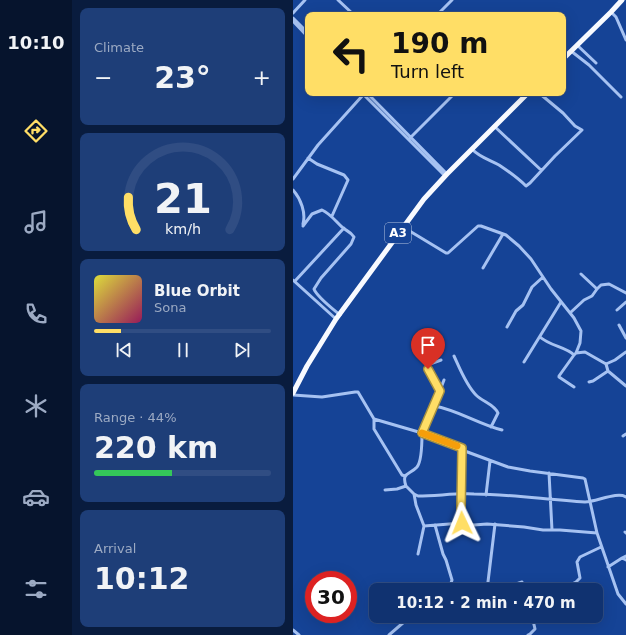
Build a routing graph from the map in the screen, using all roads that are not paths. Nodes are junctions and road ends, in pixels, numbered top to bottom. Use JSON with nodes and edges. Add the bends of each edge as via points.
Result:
{"nodes":[{"id":1,"x":305,"y":0,"type":"edge"},
{"id":2,"x":338,"y":0,"type":"edge"},
{"id":3,"x":452,"y":0,"type":"edge"},
{"id":4,"x":622,"y":0,"type":"edge"},
{"id":5,"x":351,"y":12,"type":"edge"},
{"id":6,"x":440,"y":12,"type":"edge"},
{"id":7,"x":611,"y":12,"type":"junction"},
{"id":8,"x":293,"y":13,"type":"edge"},
{"id":9,"x":293,"y":18,"type":"edge"},
{"id":10,"x":293,"y":21,"type":"edge"},
{"id":11,"x":305,"y":30,"type":"edge"},
{"id":12,"x":305,"y":33,"type":"edge"},
{"id":13,"x":626,"y":40,"type":"edge"},
{"id":14,"x":577,"y":45,"type":"junction"},
{"id":15,"x":571,"y":51,"type":"junction"},
{"id":16,"x":566,"y":56,"type":"edge"},
{"id":17,"x":596,"y":63,"type":"dead end"},
{"id":18,"x":363,"y":96,"type":"edge"},
{"id":19,"x":367,"y":96,"type":"edge"},
{"id":20,"x":452,"y":96,"type":"edge"},
{"id":21,"x":524,"y":96,"type":"edge"},
{"id":22,"x":543,"y":96,"type":"edge"},
{"id":23,"x":621,"y":97,"type":"dead end"},
{"id":24,"x":494,"y":126,"type":"junction"},
{"id":25,"x":409,"y":138,"type":"junction"},
{"id":26,"x":471,"y":149,"type":"junction"},
{"id":27,"x":308,"y":158,"type":"junction"},
{"id":28,"x":541,"y":170,"type":"junction"},
{"id":29,"x":446,"y":175,"type":"junction"},
{"id":30,"x":293,"y":179,"type":"edge"},
{"id":31,"x":293,"y":190,"type":"edge"},
{"id":32,"x":332,"y":216,"type":"junction"},
{"id":33,"x":403,"y":227,"type":"junction"},
{"id":34,"x":344,"y":228,"type":"junction"},
{"id":35,"x":503,"y":234,"type":"junction"},
{"id":36,"x":483,"y":268,"type":"dead end"},
{"id":37,"x":581,"y":274,"type":"dead end"},
{"id":38,"x":543,"y":277,"type":"junction"},
{"id":39,"x":294,"y":280,"type":"edge"},
{"id":40,"x":597,"y":289,"type":"junction"},
{"id":41,"x":626,"y":293,"type":"edge"},
{"id":42,"x":561,"y":302,"type":"junction"},
{"id":43,"x":626,"y":302,"type":"edge"},
{"id":44,"x":617,"y":310,"type":"dead end"},
{"id":45,"x":570,"y":313,"type":"junction"},
{"id":46,"x":338,"y":317,"type":"junction"},
{"id":47,"x":619,"y":325,"type":"dead end"},
{"id":48,"x":507,"y":327,"type":"dead end"},
{"id":49,"x":540,"y":337,"type":"junction"},
{"id":50,"x":626,"y":338,"type":"edge"},
{"id":51,"x":580,"y":343,"type":"junction"},
{"id":52,"x":585,"y":352,"type":"junction"},
{"id":53,"x":626,"y":352,"type":"edge"},
{"id":54,"x":575,"y":354,"type":"junction"},
{"id":55,"x":454,"y":356,"type":"dead end"},
{"id":56,"x":441,"y":360,"type":"dead end"},
{"id":57,"x":524,"y":362,"type":"dead end"},
{"id":58,"x":606,"y":364,"type":"junction"},
{"id":59,"x":608,"y":371,"type":"junction"},
{"id":60,"x":444,"y":380,"type":"dead end"},
{"id":61,"x":589,"y":382,"type":"dead end"},
{"id":62,"x":626,"y":386,"type":"edge"},
{"id":63,"x":574,"y":387,"type":"dead end"},
{"id":64,"x":440,"y":391,"type":"junction"},
{"id":65,"x":293,"y":394,"type":"edge"},
{"id":66,"x":434,"y":406,"type":"junction"},
{"id":67,"x":374,"y":419,"type":"junction"},
{"id":68,"x":491,"y":427,"type":"junction"},
{"id":69,"x":502,"y":430,"type":"dead end"},
{"id":70,"x":422,"y":433,"type":"junction"},
{"id":71,"x":462,"y":450,"type":"junction"},
{"id":72,"x":490,"y":461,"type":"junction"},
{"id":73,"x":549,"y":473,"type":"junction"},
{"id":74,"x":405,"y":476,"type":"junction"},
{"id":75,"x":406,"y":486,"type":"junction"},
{"id":76,"x":385,"y":490,"type":"dead end"},
{"id":77,"x":414,"y":494,"type":"junction"},
{"id":78,"x":462,"y":494,"type":"junction"},
{"id":79,"x":486,"y":494,"type":"junction"},
{"id":80,"x":626,"y":497,"type":"edge"},
{"id":81,"x":550,"y":500,"type":"junction"},
{"id":82,"x":590,"y":502,"type":"junction"},
{"id":83,"x":462,"y":523,"type":"junction"},
{"id":84,"x":495,"y":524,"type":"junction"},
{"id":85,"x":435,"y":525,"type":"junction"},
{"id":86,"x":424,"y":526,"type":"junction"},
{"id":87,"x":552,"y":530,"type":"junction"},
{"id":88,"x":597,"y":533,"type":"junction"},
{"id":89,"x":601,"y":547,"type":"junction"},
{"id":90,"x":418,"y":554,"type":"dead end"},
{"id":91,"x":626,"y":556,"type":"edge"},
{"id":92,"x":624,"y":559,"type":"edge"},
{"id":93,"x":608,"y":567,"type":"junction"},
{"id":94,"x":451,"y":583,"type":"edge"},
{"id":95,"x":488,"y":583,"type":"edge"},
{"id":96,"x":574,"y":583,"type":"edge"},
{"id":97,"x":626,"y":604,"type":"edge"},
{"id":98,"x":403,"y":623,"type":"edge"},
{"id":99,"x":534,"y":623,"type":"edge"},
{"id":100,"x":293,"y":630,"type":"edge"},
{"id":101,"x":299,"y":635,"type":"edge"},
{"id":102,"x":389,"y":635,"type":"edge"},
{"id":103,"x":528,"y":635,"type":"edge"}],
"edges":[{"from":1,"to":8,"type":"street"},
{"from":2,"to":5,"type":"street"},
{"from":3,"to":6,"type":"street"},
{"from":4,"to":7,"type":"highway"},
{"from":7,"to":13,"type":"street","via":[[616,17]]},
{"from":7,"to":14,"type":"highway"},
{"from":9,"to":11,"type":"street"},
{"from":10,"to":12,"type":"street"},
{"from":14,"to":15,"type":"highway"},
{"from":14,"to":17,"type":"street"},
{"from":15,"to":16,"type":"highway"},
{"from":15,"to":23,"type":"street"},
{"from":18,"to":27,"type":"street"},
{"from":19,"to":25,"type":"street"},
{"from":20,"to":25,"type":"street"},
{"from":21,"to":24,"type":"highway","number":"A3"},
{"from":22,"to":28,"type":"street","via":[[582,130]]},
{"from":24,"to":26,"type":"highway","number":"A3"},
{"from":24,"to":28,"type":"street"},
{"from":25,"to":29,"type":"street"},
{"from":26,"to":28,"type":"street","via":[[515,176],[526,186]]},
{"from":26,"to":29,"type":"highway","number":"A3"},
{"from":27,"to":30,"type":"street"},
{"from":27,"to":32,"type":"street","via":[[349,180]]},
{"from":29,"to":33,"type":"highway","number":"A3"},
{"from":31,"to":32,"type":"street","via":[[305,216],[303,226],[314,212],[322,210]]},
{"from":32,"to":34,"type":"street"},
{"from":33,"to":35,"type":"street","via":[[446,253],[480,226]]},
{"from":33,"to":46,"type":"highway","number":"A3"},
{"from":34,"to":39,"type":"street"},
{"from":34,"to":46,"type":"street","via":[[352,234],[353,242],[314,289]]},
{"from":35,"to":36,"type":"street"},
{"from":35,"to":38,"type":"street","via":[[519,246]]},
{"from":37,"to":40,"type":"street"},
{"from":38,"to":42,"type":"street"},
{"from":38,"to":48,"type":"street","via":[[532,287]]},
{"from":39,"to":46,"type":"street"},
{"from":40,"to":41,"type":"street","via":[[601,285],[609,284]]},
{"from":40,"to":45,"type":"street"},
{"from":42,"to":45,"type":"street"},
{"from":42,"to":49,"type":"street"},
{"from":43,"to":44,"type":"street"},
{"from":45,"to":51,"type":"street","via":[[581,331]]},
{"from":46,"to":65,"type":"highway","number":"A3","via":[[307,366]]},
{"from":47,"to":50,"type":"street"},
{"from":49,"to":54,"type":"street"},
{"from":49,"to":57,"type":"street"},
{"from":51,"to":52,"type":"street"},
{"from":51,"to":54,"type":"street"},
{"from":52,"to":54,"type":"street"},
{"from":52,"to":58,"type":"street"},
{"from":53,"to":58,"type":"street"},
{"from":54,"to":63,"type":"street","via":[[559,378]]},
{"from":55,"to":68,"type":"street","via":[[472,390],[498,413]]},
{"from":56,"to":64,"type":"street","via":[[430,364],[428,369]]},
{"from":58,"to":59,"type":"street"},
{"from":59,"to":61,"type":"street"},
{"from":59,"to":62,"type":"street"},
{"from":60,"to":64,"type":"street"},
{"from":64,"to":66,"type":"street"},
{"from":65,"to":67,"type":"street","via":[[322,397],[358,392]]},
{"from":66,"to":68,"type":"street","via":[[468,416]]},
{"from":66,"to":70,"type":"street"},
{"from":67,"to":70,"type":"street"},
{"from":67,"to":74,"type":"street","via":[[374,429]]},
{"from":68,"to":69,"type":"street"},
{"from":70,"to":71,"type":"street","via":[[461,447]]},
{"from":70,"to":74,"type":"street","via":[[422,448],[417,466]]},
{"from":71,"to":72,"type":"street"},
{"from":71,"to":78,"type":"street"},
{"from":72,"to":73,"type":"street"},
{"from":72,"to":79,"type":"street"},
{"from":73,"to":81,"type":"street"},
{"from":73,"to":82,"type":"street","via":[[585,479]]},
{"from":74,"to":75,"type":"street"},
{"from":75,"to":76,"type":"street"},
{"from":75,"to":77,"type":"street"},
{"from":77,"to":78,"type":"street"},
{"from":77,"to":86,"type":"street"},
{"from":78,"to":79,"type":"street"},
{"from":78,"to":83,"type":"street"},
{"from":79,"to":81,"type":"street"},
{"from":80,"to":82,"type":"street","via":[[618,495]]},
{"from":81,"to":82,"type":"street"},
{"from":81,"to":87,"type":"street"},
{"from":82,"to":88,"type":"street"},
{"from":83,"to":84,"type":"street"},
{"from":83,"to":85,"type":"street"},
{"from":84,"to":87,"type":"street"},
{"from":84,"to":95,"type":"street"},
{"from":85,"to":86,"type":"street"},
{"from":85,"to":94,"type":"street"},
{"from":86,"to":90,"type":"street"},
{"from":87,"to":88,"type":"street"},
{"from":88,"to":89,"type":"street"},
{"from":89,"to":93,"type":"street"},
{"from":89,"to":96,"type":"street","via":[[580,556],[577,562],[580,578]]},
{"from":91,"to":92,"type":"street"},
{"from":92,"to":93,"type":"street"},
{"from":93,"to":97,"type":"street","via":[[618,594]]},
{"from":98,"to":102,"type":"street"},
{"from":99,"to":103,"type":"street","via":[[535,629]]},
{"from":100,"to":101,"type":"street"}]}
